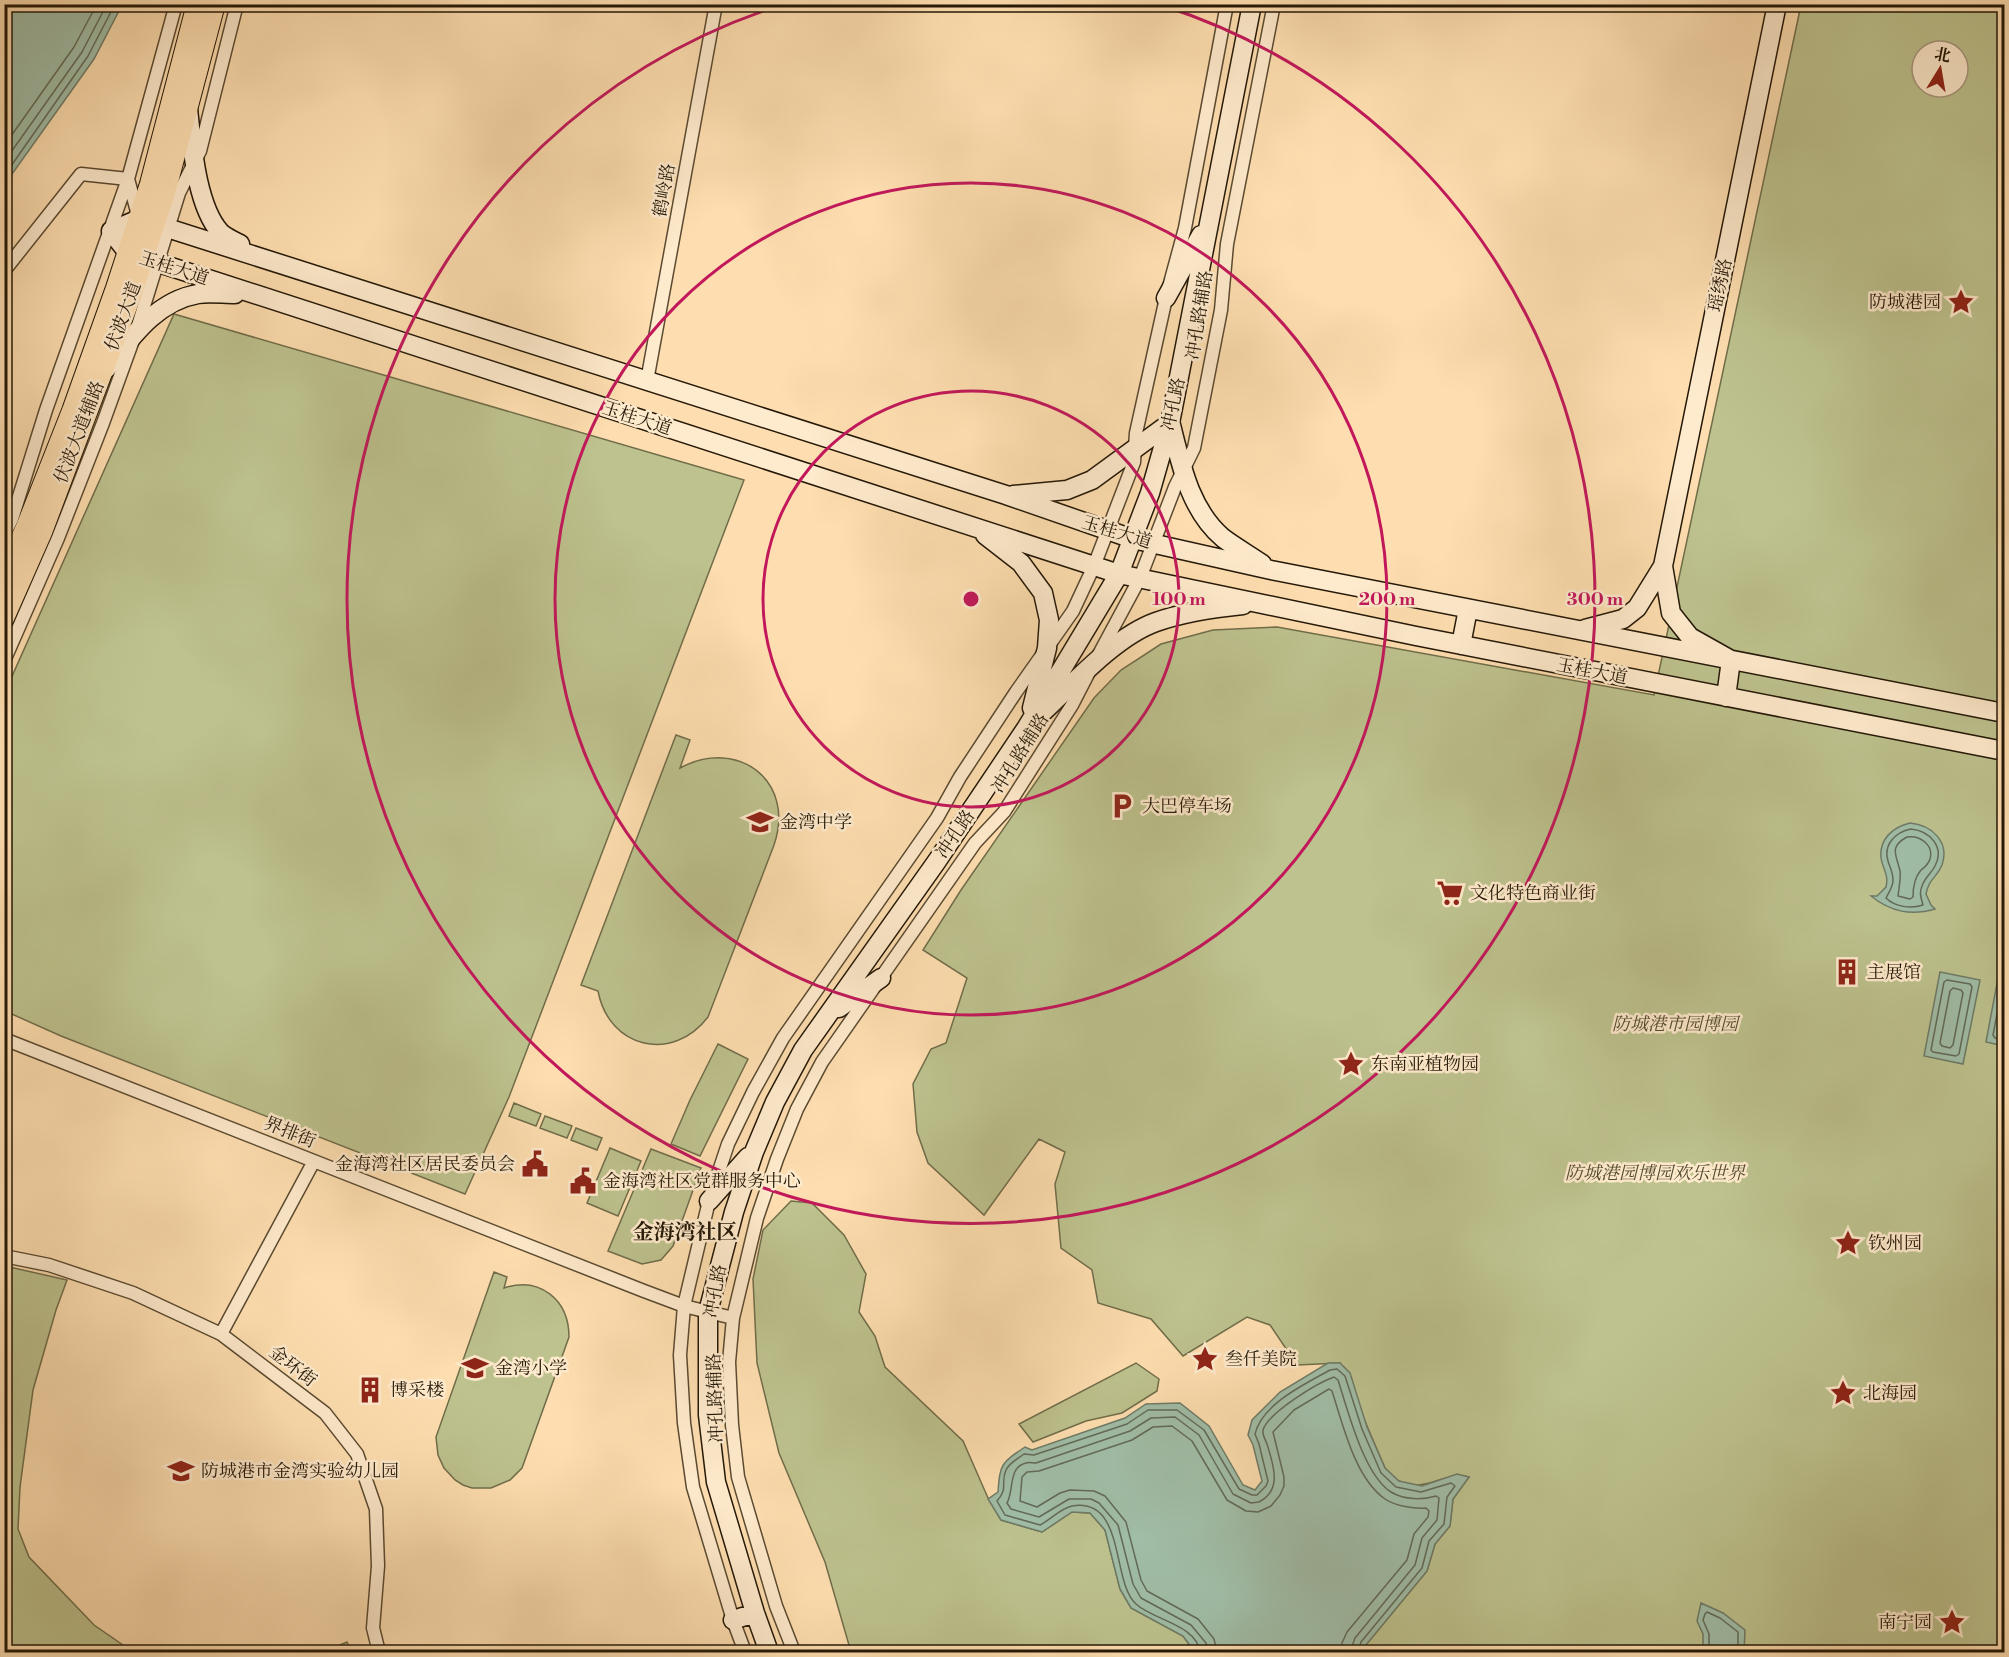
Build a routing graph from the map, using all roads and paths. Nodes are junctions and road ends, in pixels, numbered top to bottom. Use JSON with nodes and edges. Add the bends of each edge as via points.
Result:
{"nodes":[{"id":1,"x":176,"y":4,"type":"edge"},
{"id":2,"x":197,"y":4,"type":"edge"},
{"id":3,"x":214,"y":4,"type":"edge"},
{"id":4,"x":237,"y":4,"type":"edge"},
{"id":5,"x":716,"y":4,"type":"edge"},
{"id":6,"x":1227,"y":4,"type":"edge"},
{"id":7,"x":1252,"y":4,"type":"edge"},
{"id":8,"x":1274,"y":4,"type":"edge"},
{"id":9,"x":1778,"y":4,"type":"edge"},
{"id":10,"x":188,"y":107,"type":"junction"},
{"id":11,"x":195,"y":163,"type":"junction"},
{"id":12,"x":128,"y":180,"type":"junction"},
{"id":13,"x":1210,"y":221,"type":"junction"},
{"id":14,"x":154,"y":224,"type":"junction"},
{"id":15,"x":111,"y":231,"type":"junction"},
{"id":16,"x":143,"y":258,"type":"junction"},
{"id":17,"x":264,"y":259,"type":"junction"},
{"id":18,"x":4,"y":272,"type":"edge"},
{"id":19,"x":254,"y":294,"type":"junction"},
{"id":20,"x":1166,"y":298,"type":"junction"},
{"id":21,"x":136,"y":332,"type":"junction"},
{"id":22,"x":103,"y":372,"type":"junction"},
{"id":23,"x":647,"y":381,"type":"junction"},
{"id":24,"x":1170,"y":423,"type":"junction"},
{"id":25,"x":1135,"y":449,"type":"junction"},
{"id":26,"x":1183,"y":471,"type":"junction"},
{"id":27,"x":71,"y":480,"type":"junction"},
{"id":28,"x":1006,"y":495,"type":"junction"},
{"id":29,"x":975,"y":527,"type":"junction"},
{"id":30,"x":1109,"y":530,"type":"junction"},
{"id":31,"x":4,"y":536,"type":"edge"},
{"id":32,"x":1133,"y":539,"type":"junction"},
{"id":33,"x":1154,"y":543,"type":"junction"},
{"id":34,"x":1094,"y":566,"type":"junction"},
{"id":35,"x":1663,"y":566,"type":"junction"},
{"id":36,"x":1271,"y":570,"type":"junction"},
{"id":37,"x":1119,"y":574,"type":"junction"},
{"id":38,"x":4,"y":576,"type":"edge"},
{"id":39,"x":1140,"y":578,"type":"junction"},
{"id":40,"x":1261,"y":604,"type":"junction"},
{"id":41,"x":1468,"y":609,"type":"junction"},
{"id":42,"x":4,"y":618,"type":"edge"},
{"id":43,"x":1579,"y":630,"type":"junction"},
{"id":44,"x":1461,"y":645,"type":"junction"},
{"id":45,"x":1047,"y":648,"type":"junction"},
{"id":46,"x":1731,"y":660,"type":"junction"},
{"id":47,"x":4,"y":661,"type":"edge"},
{"id":48,"x":1093,"y":665,"type":"junction"},
{"id":49,"x":1726,"y":697,"type":"junction"},
{"id":50,"x":2004,"y":713,"type":"edge"},
{"id":51,"x":1027,"y":727,"type":"junction"},
{"id":52,"x":2004,"y":751,"type":"edge"},
{"id":53,"x":881,"y":978,"type":"junction"},
{"id":54,"x":828,"y":1016,"type":"junction"},
{"id":55,"x":4,"y":1039,"type":"edge"},
{"id":56,"x":754,"y":1152,"type":"junction"},
{"id":57,"x":314,"y":1161,"type":"junction"},
{"id":58,"x":710,"y":1201,"type":"junction"},
{"id":59,"x":4,"y":1256,"type":"edge"},
{"id":60,"x":684,"y":1306,"type":"junction"},
{"id":61,"x":708,"y":1312,"type":"junction"},
{"id":62,"x":733,"y":1317,"type":"junction"},
{"id":63,"x":220,"y":1334,"type":"junction"},
{"id":64,"x":755,"y":1613,"type":"junction"},
{"id":65,"x":733,"y":1620,"type":"junction"},
{"id":66,"x":379,"y":1653,"type":"edge"},
{"id":67,"x":745,"y":1653,"type":"edge"},
{"id":68,"x":770,"y":1653,"type":"edge"},
{"id":69,"x":794,"y":1653,"type":"edge"}],
"edges":[{"from":1,"to":12,"type":"street","name":"伏波大道辅路"},
{"from":2,"to":14,"type":"main road","name":"伏波大道","via":[[150,184]]},
{"from":3,"to":10,"type":"main road","name":"伏波大道"},
{"from":4,"to":11,"type":"street"},
{"from":5,"to":23,"type":"street","name":"鹤岭路"},
{"from":6,"to":20,"type":"street","name":"冲孔路辅路","via":[[1185,228]]},
{"from":7,"to":13,"type":"main road","name":"冲孔路"},
{"from":8,"to":26,"type":"street","name":"冲孔路辅路","via":[[1227,244],[1221,310],[1194,448]]},
{"from":9,"to":35,"type":"main road","name":"瑶绣路"},
{"from":10,"to":11,"type":"main road"},
{"from":10,"to":14,"type":"main road","name":"伏波大道"},
{"from":11,"to":14,"type":"street","via":[[179,193]]},
{"from":11,"to":17,"type":"main road","via":[[207,211],[220,232]]},
{"from":12,"to":14,"type":"street"},
{"from":12,"to":15,"type":"street","name":"伏波大道辅路"},
{"from":12,"to":18,"type":"street","via":[[81,174]]},
{"from":13,"to":20,"type":"main road"},
{"from":13,"to":24,"type":"main road","name":"冲孔路"},
{"from":14,"to":15,"type":"main road","name":"玉桂大道"},
{"from":14,"to":16,"type":"main road","name":"伏波大道"},
{"from":14,"to":17,"type":"main road","name":"玉桂大道"},
{"from":15,"to":16,"type":"main road","name":"玉桂大道"},
{"from":15,"to":31,"type":"street","name":"伏波大道辅路"},
{"from":16,"to":19,"type":"main road","name":"玉桂大道"},
{"from":16,"to":21,"type":"street","name":"伏波大道辅路"},
{"from":16,"to":22,"type":"main road","name":"伏波大道"},
{"from":16,"to":38,"type":"main road","name":"伏波大道","via":[[72,411]]},
{"from":17,"to":23,"type":"main road","name":"玉桂大道"},
{"from":19,"to":21,"type":"main road","via":[[198,294],[174,301]]},
{"from":19,"to":29,"type":"main road","name":"玉桂大道"},
{"from":20,"to":25,"type":"street","name":"冲孔路辅路"},
{"from":21,"to":22,"type":"main road"},
{"from":21,"to":27,"type":"street","name":"伏波大道辅路"},
{"from":22,"to":27,"type":"main road","name":"伏波大道"},
{"from":23,"to":28,"type":"main road","name":"玉桂大道"},
{"from":24,"to":25,"type":"main road"},
{"from":24,"to":26,"type":"main road"},
{"from":24,"to":32,"type":"main road","name":"冲孔路"},
{"from":25,"to":28,"type":"main road","via":[[1092,480],[1067,490]]},
{"from":25,"to":30,"type":"street","name":"冲孔路辅路","via":[[1134,462]]},
{"from":26,"to":33,"type":"street","name":"冲孔路辅路"},
{"from":26,"to":36,"type":"main road","via":[[1200,512],[1222,537]]},
{"from":27,"to":42,"type":"main road","name":"伏波大道","via":[[42,532]]},
{"from":27,"to":47,"type":"street","name":"伏波大道辅路","via":[[58,538]]},
{"from":28,"to":30,"type":"main road","name":"玉桂大道"},
{"from":29,"to":34,"type":"main road","name":"玉桂大道"},
{"from":29,"to":45,"type":"main road","via":[[1021,563],[1043,593],[1049,620]]},
{"from":30,"to":32,"type":"main road","name":"玉桂大道"},
{"from":30,"to":34,"type":"street","name":"冲孔路辅路"},
{"from":32,"to":33,"type":"main road","name":"玉桂大道"},
{"from":32,"to":37,"type":"main road","name":"冲孔路"},
{"from":33,"to":36,"type":"main road","name":"玉桂大道"},
{"from":33,"to":39,"type":"street","name":"冲孔路辅路"},
{"from":34,"to":37,"type":"main road","name":"玉桂大道"},
{"from":34,"to":45,"type":"street","name":"冲孔路辅路","via":[[1073,611]]},
{"from":35,"to":43,"type":"main road","via":[[1637,608],[1623,619]]},
{"from":35,"to":46,"type":"main road","via":[[1671,613],[1690,637]]},
{"from":36,"to":41,"type":"main road","name":"玉桂大道"},
{"from":37,"to":39,"type":"main road","name":"玉桂大道"},
{"from":37,"to":51,"type":"main road","name":"冲孔路"},
{"from":39,"to":40,"type":"main road","name":"玉桂大道"},
{"from":39,"to":48,"type":"street","name":"冲孔路辅路"},
{"from":40,"to":44,"type":"main road","name":"玉桂大道"},
{"from":40,"to":48,"type":"main road","via":[[1200,610],[1154,622],[1126,638]]},
{"from":41,"to":43,"type":"main road","name":"玉桂大道"},
{"from":41,"to":44,"type":"main road"},
{"from":43,"to":46,"type":"main road","name":"玉桂大道"},
{"from":44,"to":49,"type":"main road","name":"玉桂大道"},
{"from":45,"to":51,"type":"main road"},
{"from":45,"to":58,"type":"street","name":"冲孔路辅路","via":[[937,818],[783,1038],[728,1144]]},
{"from":46,"to":49,"type":"main road"},
{"from":46,"to":50,"type":"main road","name":"玉桂大道"},
{"from":48,"to":51,"type":"main road"},
{"from":48,"to":53,"type":"street","name":"冲孔路辅路","via":[[1004,812],[975,843]]},
{"from":49,"to":52,"type":"main road","name":"玉桂大道"},
{"from":51,"to":54,"type":"main road","name":"冲孔路"},
{"from":53,"to":54,"type":"main road"},
{"from":53,"to":62,"type":"street","name":"冲孔路辅路","via":[[822,1062],[797,1109],[756,1218]]},
{"from":54,"to":56,"type":"main road","name":"冲孔路","via":[[803,1050],[775,1101]]},
{"from":55,"to":57,"type":"street","name":"界排街"},
{"from":56,"to":58,"type":"main road"},
{"from":56,"to":61,"type":"main road","name":"冲孔路"},
{"from":57,"to":60,"type":"street","name":"界排街"},
{"from":57,"to":63,"type":"street"},
{"from":58,"to":60,"type":"street","name":"冲孔路辅路"},
{"from":59,"to":63,"type":"street","name":"金环街","via":[[49,1265],[133,1293]]},
{"from":60,"to":61,"type":"street","name":"界排街"},
{"from":60,"to":65,"type":"street","name":"冲孔路辅路","via":[[681,1367],[693,1487]]},
{"from":61,"to":62,"type":"street","name":"界排街"},
{"from":61,"to":64,"type":"main road","name":"冲孔路","via":[[708,1415],[716,1482]]},
{"from":62,"to":69,"type":"street","name":"冲孔路辅路","via":[[729,1362],[738,1477]]},
{"from":63,"to":66,"type":"street","name":"金环街","via":[[325,1413],[357,1454],[376,1509],[378,1566],[373,1628]]},
{"from":64,"to":65,"type":"main road"},
{"from":64,"to":68,"type":"main road","name":"冲孔路"},
{"from":65,"to":67,"type":"street","name":"冲孔路辅路"}]}
